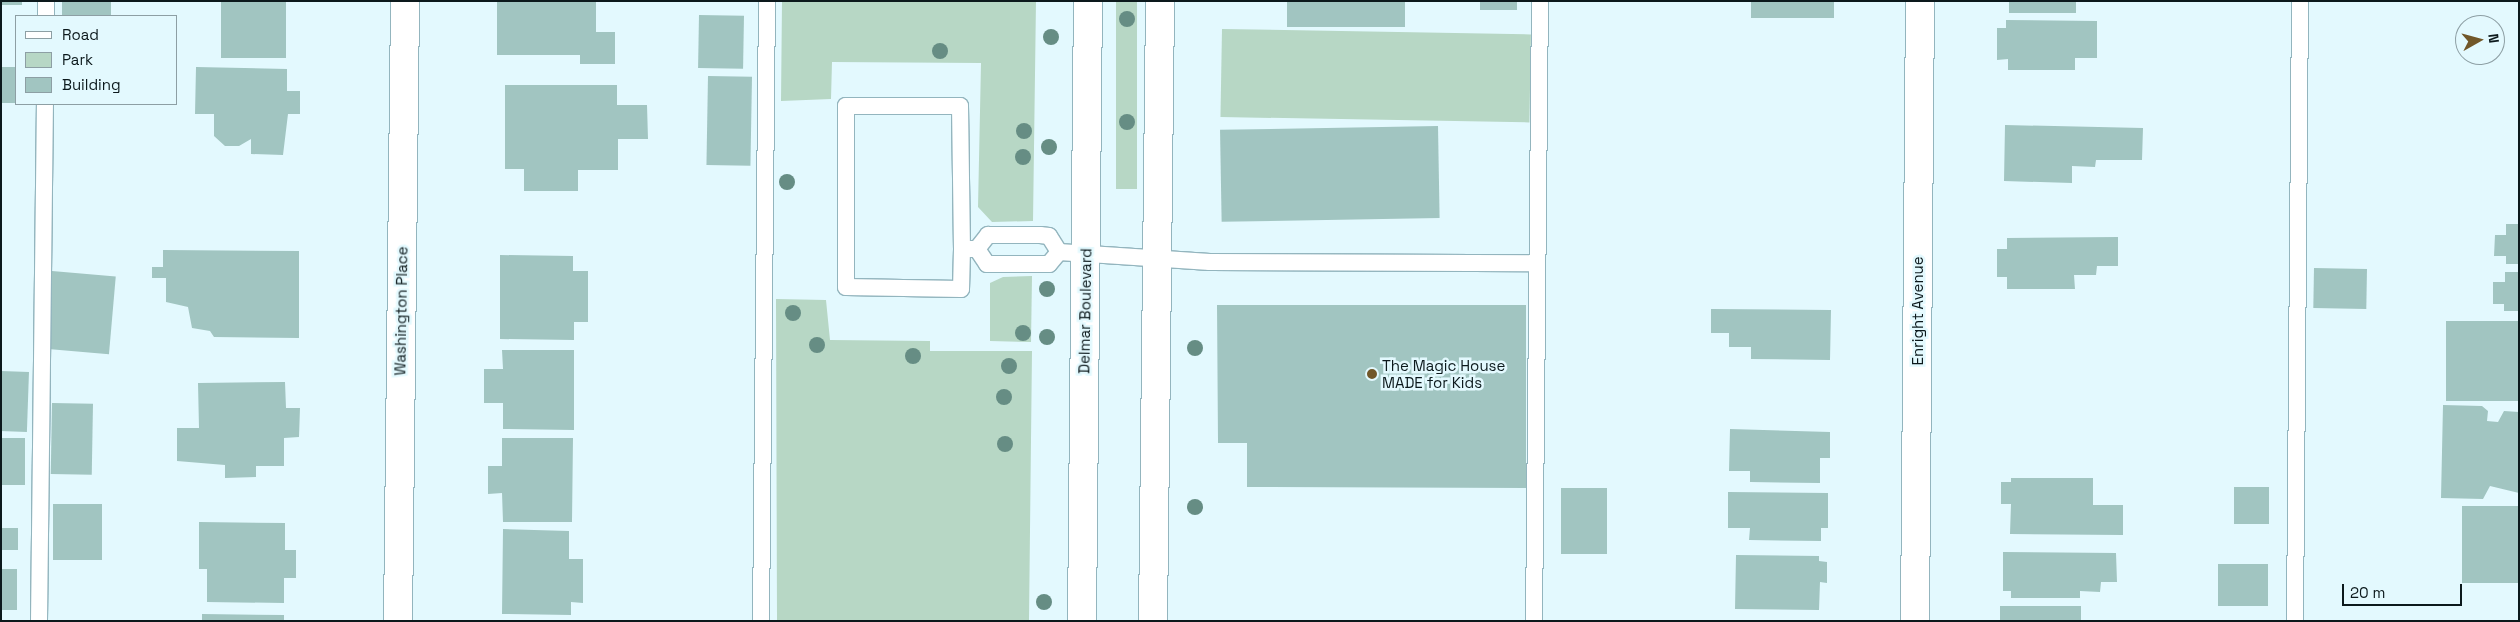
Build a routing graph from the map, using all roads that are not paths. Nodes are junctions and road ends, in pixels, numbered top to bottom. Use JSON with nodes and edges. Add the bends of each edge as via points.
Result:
{"nodes":[{"id":1,"x":46,"y":1,"type":"edge"},
{"id":2,"x":405,"y":1,"type":"edge"},
{"id":3,"x":767,"y":1,"type":"edge"},
{"id":4,"x":1088,"y":1,"type":"edge"},
{"id":5,"x":1160,"y":1,"type":"edge"},
{"id":6,"x":1540,"y":1,"type":"edge"},
{"id":7,"x":1920,"y":1,"type":"edge"},
{"id":8,"x":2300,"y":1,"type":"edge"},
{"id":9,"x":46,"y":15,"type":"edge"},
{"id":10,"x":45,"y":105,"type":"edge"},
{"id":11,"x":969,"y":249,"type":"junction"},
{"id":12,"x":1072,"y":252,"type":"junction"},
{"id":13,"x":1157,"y":257,"type":"junction"},
{"id":14,"x":1538,"y":264,"type":"junction"},
{"id":15,"x":39,"y":621,"type":"edge"},
{"id":16,"x":398,"y":621,"type":"edge"},
{"id":17,"x":761,"y":621,"type":"edge"},
{"id":18,"x":1082,"y":621,"type":"edge"},
{"id":19,"x":1153,"y":621,"type":"edge"},
{"id":20,"x":1534,"y":621,"type":"edge"},
{"id":21,"x":1915,"y":621,"type":"edge"},
{"id":22,"x":2295,"y":621,"type":"edge"}],
"edges":[{"from":1,"to":9,"type":"lane"},
{"from":2,"to":16,"type":"main road","name":"Washington Place"},
{"from":3,"to":17,"type":"lane"},
{"from":4,"to":12,"type":"main road","name":"Delmar Boulevard"},
{"from":5,"to":13,"type":"main road"},
{"from":6,"to":14,"type":"lane"},
{"from":7,"to":21,"type":"main road","name":"Enright Avenue"},
{"from":8,"to":22,"type":"lane"},
{"from":10,"to":15,"type":"lane"},
{"from":11,"to":11,"type":"lane","via":[[960,106],[846,106],[846,287],[961,289]]},
{"from":11,"to":12,"type":"lane","via":[[987,264],[1049,264]]},
{"from":11,"to":12,"type":"lane","via":[[988,235],[1040,235],[1049,236]]},
{"from":12,"to":13,"type":"lane"},
{"from":12,"to":18,"type":"main road","name":"Delmar Boulevard"},
{"from":13,"to":14,"type":"lane","via":[[1210,262]]},
{"from":13,"to":19,"type":"main road"},
{"from":14,"to":20,"type":"lane"}]}
